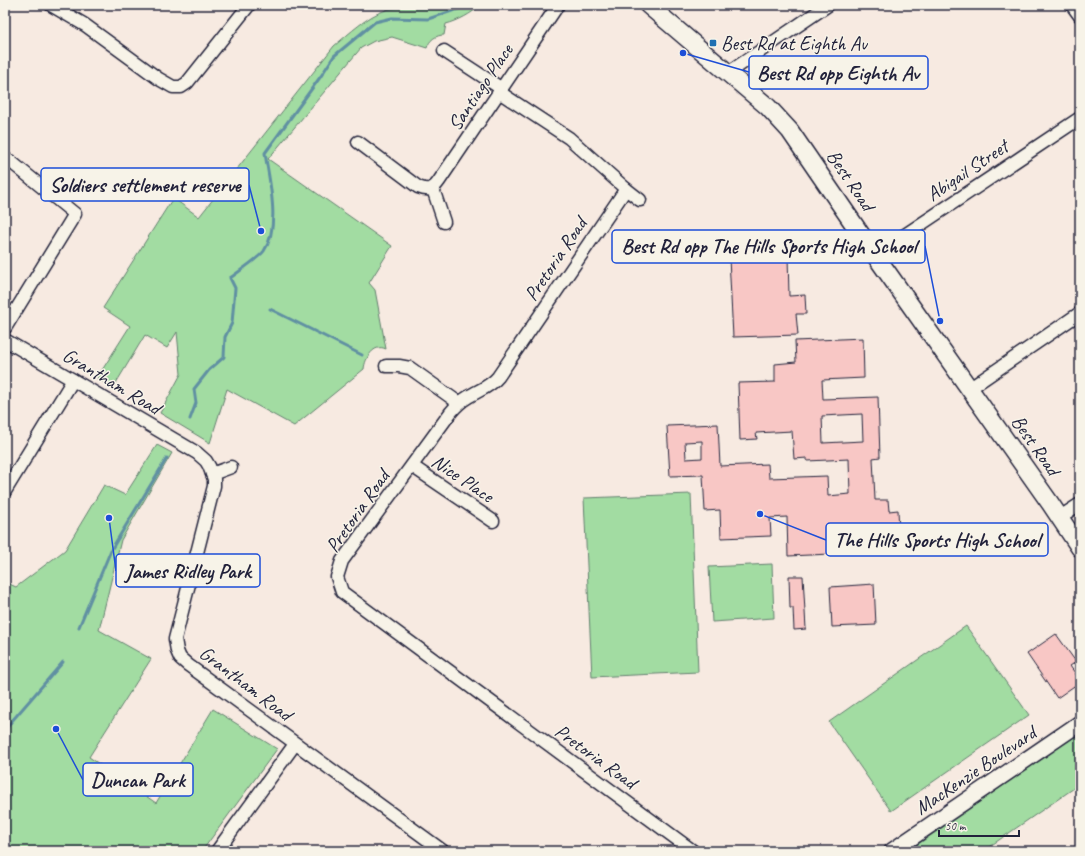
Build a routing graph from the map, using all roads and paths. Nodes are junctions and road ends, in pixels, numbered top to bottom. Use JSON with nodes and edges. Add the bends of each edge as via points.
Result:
{"nodes":[{"id":1,"x":51,"y":5,"type":"edge"},
{"id":2,"x":249,"y":5,"type":"edge"},
{"id":3,"x":558,"y":5,"type":"edge"},
{"id":4,"x":648,"y":5,"type":"edge"},
{"id":5,"x":828,"y":5,"type":"edge"},
{"id":6,"x":1072,"y":5,"type":"edge"},
{"id":7,"x":1080,"y":16,"type":"edge"},
{"id":8,"x":444,"y":51,"type":"dead end"},
{"id":9,"x":728,"y":73,"type":"junction"},
{"id":10,"x":501,"y":90,"type":"junction"},
{"id":11,"x":1080,"y":118,"type":"edge"},
{"id":12,"x":358,"y":142,"type":"dead end"},
{"id":13,"x":10,"y":161,"type":"dead end"},
{"id":14,"x":433,"y":189,"type":"junction"},
{"id":15,"x":626,"y":189,"type":"junction"},
{"id":16,"x":640,"y":200,"type":"dead end"},
{"id":17,"x":444,"y":222,"type":"dead end"},
{"id":18,"x":875,"y":255,"type":"junction"},
{"id":19,"x":1080,"y":313,"type":"edge"},
{"id":20,"x":5,"y":328,"type":"edge"},
{"id":21,"x":5,"y":340,"type":"edge"},
{"id":22,"x":386,"y":366,"type":"dead end"},
{"id":23,"x":73,"y":380,"type":"junction"},
{"id":24,"x":969,"y":389,"type":"junction"},
{"id":25,"x":459,"y":403,"type":"junction"},
{"id":26,"x":412,"y":466,"type":"junction"},
{"id":27,"x":231,"y":467,"type":"dead end"},
{"id":28,"x":212,"y":474,"type":"junction"},
{"id":29,"x":5,"y":491,"type":"edge"},
{"id":30,"x":1080,"y":504,"type":"edge"},
{"id":31,"x":1060,"y":517,"type":"junction"},
{"id":32,"x":493,"y":521,"type":"dead end"},
{"id":33,"x":1080,"y":548,"type":"edge"},
{"id":34,"x":1080,"y":723,"type":"edge"},
{"id":35,"x":295,"y":744,"type":"junction"},
{"id":36,"x":217,"y":851,"type":"edge"},
{"id":37,"x":443,"y":851,"type":"edge"},
{"id":38,"x":693,"y":851,"type":"edge"},
{"id":39,"x":892,"y":851,"type":"edge"}],
"edges":[{"from":1,"to":2,"type":"street","via":[[86,25],[173,87],[181,87],[187,83]]},
{"from":3,"to":10,"type":"street","name":"Santiago Place"},
{"from":4,"to":9,"type":"main road","name":"Best Road"},
{"from":5,"to":9,"type":"street"},
{"from":6,"to":7,"type":"street"},
{"from":8,"to":10,"type":"street"},
{"from":9,"to":18,"type":"main road","name":"Best Road","via":[[790,131]]},
{"from":10,"to":14,"type":"street","name":"Santiago Place"},
{"from":10,"to":15,"type":"street","via":[[569,138]]},
{"from":11,"to":18,"type":"street","name":"Abigail Street"},
{"from":12,"to":14,"type":"street","via":[[418,187]]},
{"from":13,"to":20,"type":"street","via":[[76,214]]},
{"from":14,"to":17,"type":"street"},
{"from":15,"to":16,"type":"street"},
{"from":15,"to":25,"type":"street","name":"Pretoria Road","via":[[495,380]]},
{"from":18,"to":24,"type":"main road","name":"Best Road"},
{"from":19,"to":24,"type":"street"},
{"from":21,"to":23,"type":"street","name":"Grantham Road"},
{"from":22,"to":25,"type":"street","via":[[410,368]]},
{"from":23,"to":28,"type":"street","name":"Grantham Road","via":[[197,453],[206,461]]},
{"from":23,"to":29,"type":"street"},
{"from":24,"to":31,"type":"main road","name":"Best Road"},
{"from":25,"to":26,"type":"street","name":"Pretoria Road"},
{"from":26,"to":32,"type":"street","name":"Nice Place"},
{"from":26,"to":38,"type":"street","name":"Pretoria Road","via":[[342,561],[337,576],[342,592]]},
{"from":27,"to":28,"type":"street"},
{"from":28,"to":35,"type":"street","name":"Grantham Road","via":[[214,486],[176,629],[175,646],[180,658],[188,665]]},
{"from":30,"to":31,"type":"street"},
{"from":31,"to":33,"type":"main road","name":"Best Road"},
{"from":34,"to":39,"type":"street","name":"MacKenzie Boulevard"},
{"from":35,"to":36,"type":"street"},
{"from":35,"to":37,"type":"street","name":"Grantham Road"}]}
